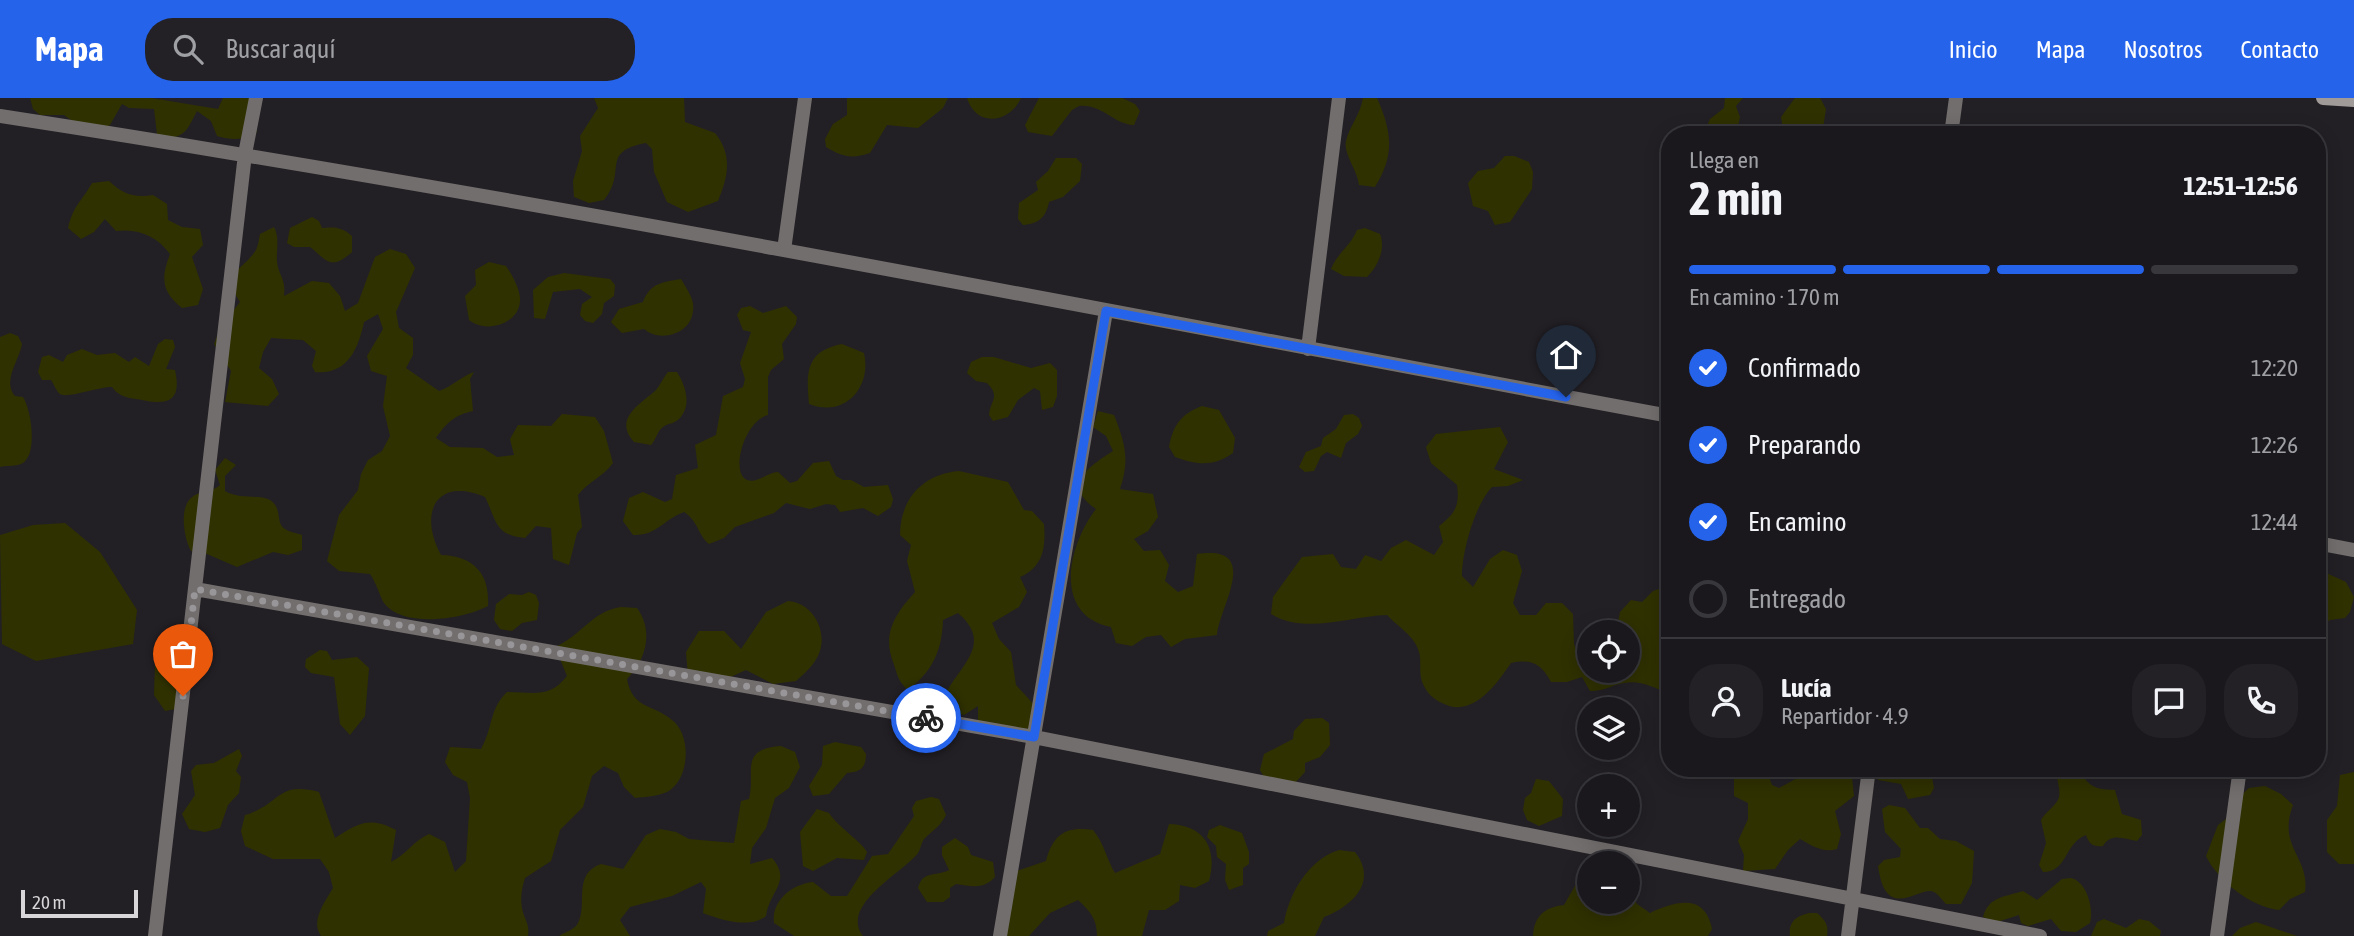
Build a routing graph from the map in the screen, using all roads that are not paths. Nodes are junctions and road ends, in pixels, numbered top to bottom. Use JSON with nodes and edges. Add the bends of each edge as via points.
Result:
{"nodes":[{"id":1,"x":256,"y":98,"type":"edge"},
{"id":2,"x":805,"y":98,"type":"edge"},
{"id":3,"x":1339,"y":98,"type":"edge"},
{"id":4,"x":1956,"y":98,"type":"edge"},
{"id":5,"x":2323,"y":98,"type":"edge"},
{"id":6,"x":2354,"y":100,"type":"edge"},
{"id":7,"x":0,"y":116,"type":"edge"},
{"id":8,"x":1952,"y":126,"type":"edge"},
{"id":9,"x":245,"y":154,"type":"junction"},
{"id":10,"x":784,"y":250,"type":"junction"},
{"id":11,"x":1106,"y":311,"type":"junction"},
{"id":12,"x":1308,"y":349,"type":"junction"},
{"id":13,"x":1661,"y":414,"type":"edge"},
{"id":14,"x":2326,"y":544,"type":"edge"},
{"id":15,"x":2354,"y":550,"type":"edge"},
{"id":16,"x":195,"y":589,"type":"junction"},
{"id":17,"x":1034,"y":737,"type":"junction"},
{"id":18,"x":1868,"y":777,"type":"edge"},
{"id":19,"x":2240,"y":777,"type":"edge"},
{"id":20,"x":1853,"y":897,"type":"junction"},
{"id":21,"x":155,"y":936,"type":"edge"},
{"id":22,"x":1000,"y":936,"type":"edge"},
{"id":23,"x":1848,"y":936,"type":"edge"},
{"id":24,"x":2040,"y":936,"type":"edge"},
{"id":25,"x":2217,"y":936,"type":"edge"}],
"edges":[{"from":1,"to":9,"type":"street"},
{"from":2,"to":10,"type":"street"},
{"from":3,"to":12,"type":"street"},
{"from":4,"to":8,"type":"street"},
{"from":5,"to":6,"type":"main road"},
{"from":7,"to":9,"type":"street"},
{"from":9,"to":10,"type":"street"},
{"from":9,"to":16,"type":"street"},
{"from":10,"to":11,"type":"street"},
{"from":11,"to":12,"type":"street"},
{"from":11,"to":17,"type":"street"},
{"from":12,"to":13,"type":"street"},
{"from":14,"to":15,"type":"street"},
{"from":16,"to":17,"type":"street"},
{"from":16,"to":21,"type":"street"},
{"from":17,"to":20,"type":"street"},
{"from":17,"to":22,"type":"street"},
{"from":18,"to":20,"type":"street"},
{"from":19,"to":25,"type":"street"},
{"from":20,"to":23,"type":"street"},
{"from":20,"to":24,"type":"street"}]}
